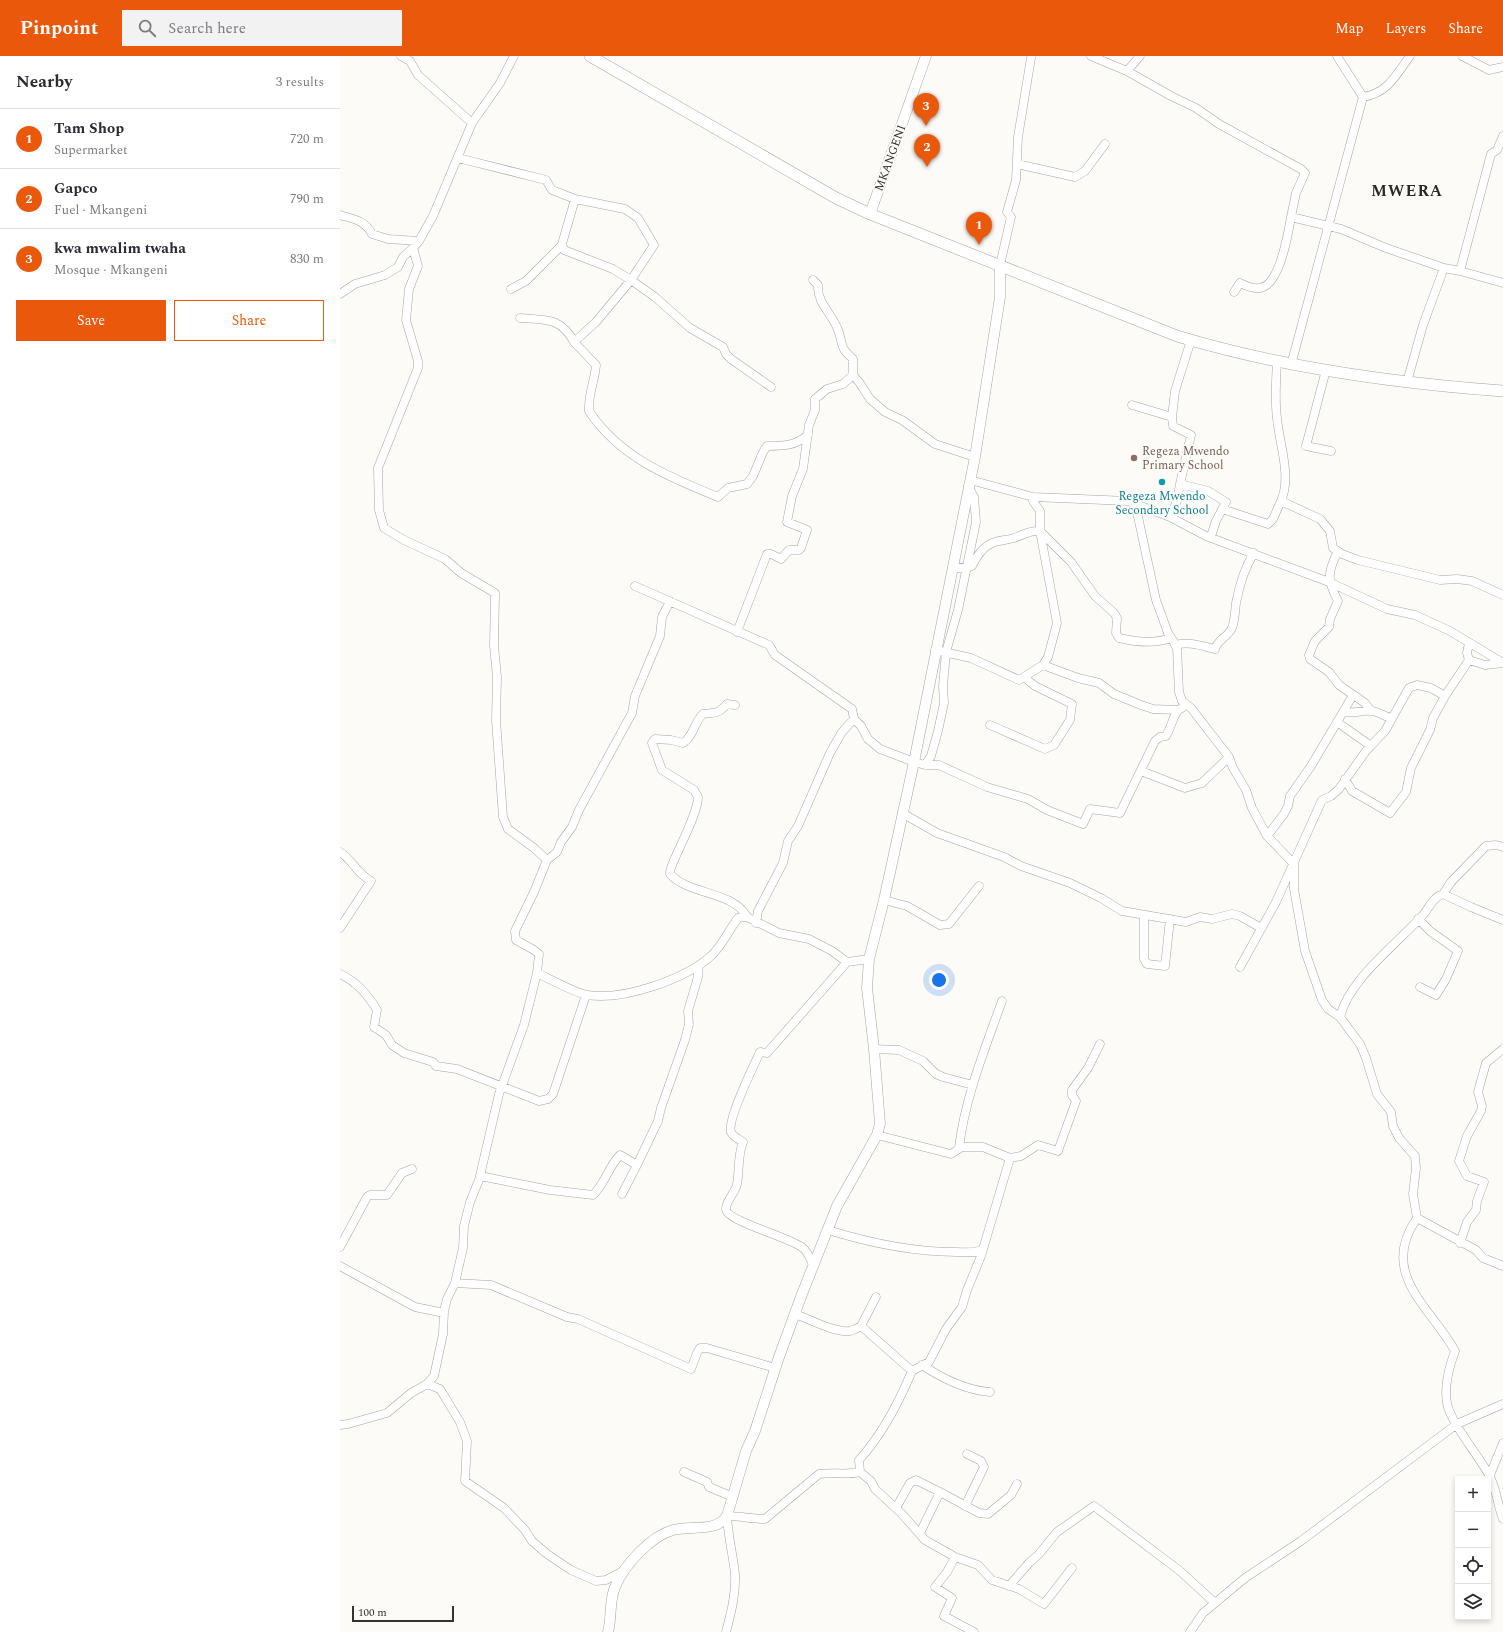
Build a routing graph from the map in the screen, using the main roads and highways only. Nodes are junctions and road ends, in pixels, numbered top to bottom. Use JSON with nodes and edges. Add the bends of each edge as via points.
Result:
{"nodes":[{"id":1,"x":590,"y":56,"type":"edge"},
{"id":2,"x":1503,"y":391,"type":"edge"}],
"edges":[{"from":1,"to":2,"type":"main road","via":[[804,181],[870,214],[1191,340],[1222,350],[1292,365],[1407,382]]}]}
